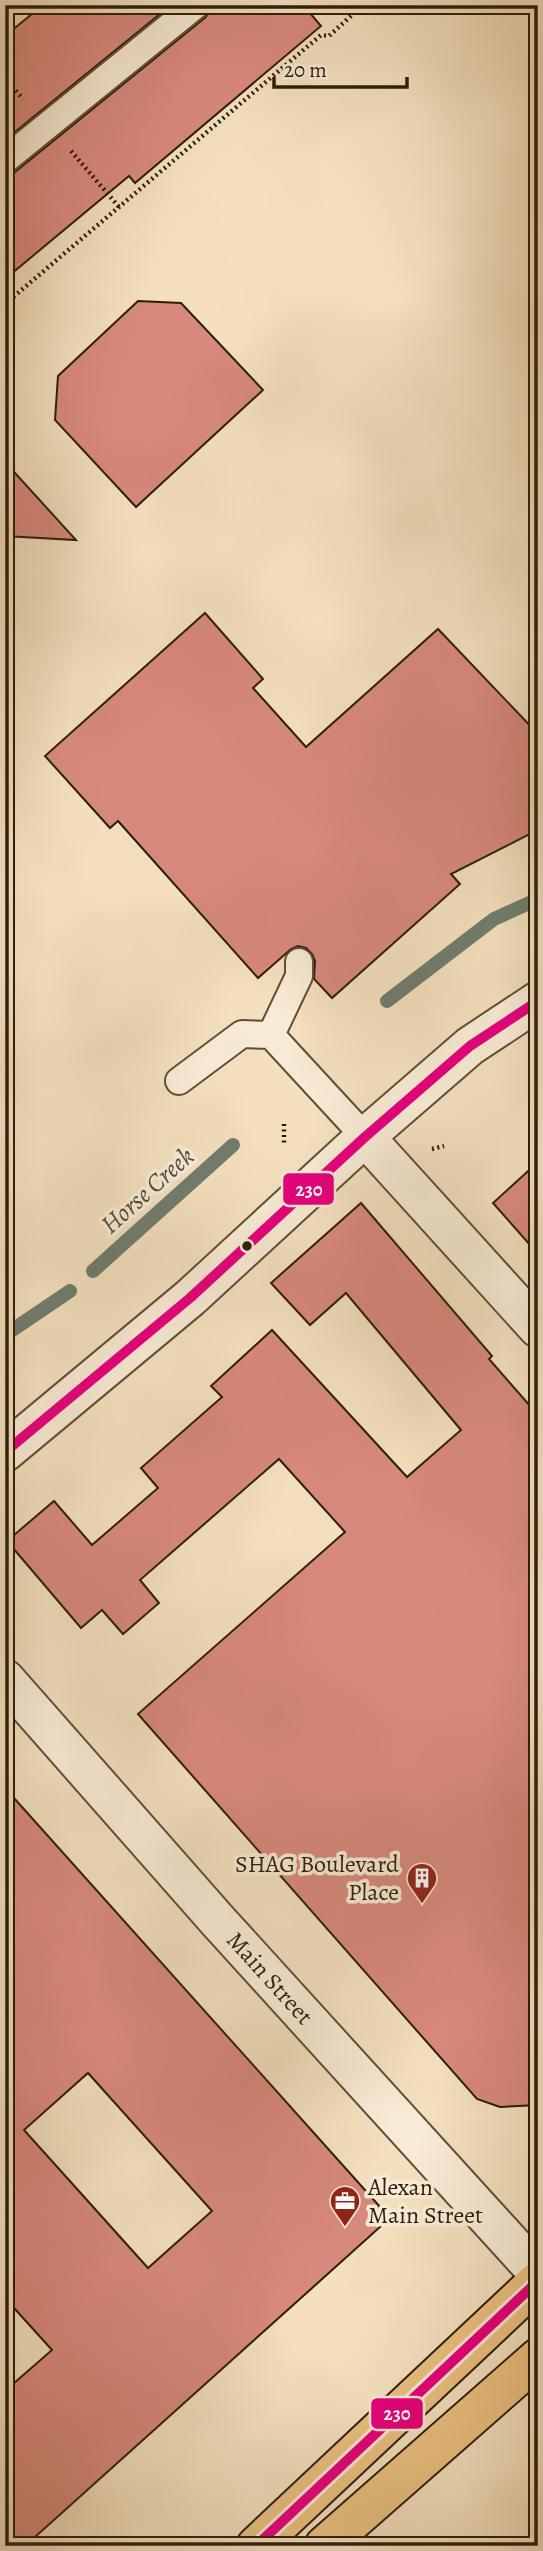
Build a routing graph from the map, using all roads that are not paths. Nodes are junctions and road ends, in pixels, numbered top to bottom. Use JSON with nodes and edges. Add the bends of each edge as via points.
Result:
{"nodes":[{"id":1,"x":196,"y":5,"type":"edge"},
{"id":2,"x":5,"y":160,"type":"edge"},
{"id":3,"x":299,"y":962,"type":"dead end"},
{"id":4,"x":538,"y":1001,"type":"edge"},
{"id":5,"x":271,"y":1035,"type":"junction"},
{"id":6,"x":179,"y":1081,"type":"dead end"},
{"id":7,"x":365,"y":1137,"type":"junction"},
{"id":8,"x":538,"y":1328,"type":"edge"},
{"id":9,"x":5,"y":1452,"type":"edge"},
{"id":10,"x":5,"y":1679,"type":"edge"},
{"id":11,"x":538,"y":2273,"type":"edge"},
{"id":12,"x":538,"y":2281,"type":"edge"},
{"id":13,"x":538,"y":2358,"type":"edge"},
{"id":14,"x":256,"y":2546,"type":"edge"},
{"id":15,"x":324,"y":2546,"type":"edge"}],
"edges":[{"from":1,"to":2,"type":"lane"},
{"from":3,"to":5,"type":"lane","via":[[299,976]]},
{"from":4,"to":7,"type":"street","via":[[470,1046]]},
{"from":5,"to":6,"type":"lane","via":[[242,1034]]},
{"from":5,"to":7,"type":"lane"},
{"from":7,"to":8,"type":"street"},
{"from":7,"to":9,"type":"street","via":[[190,1298]]},
{"from":10,"to":11,"type":"street","name":"Main Street","via":[[218,1922]]},
{"from":12,"to":14,"type":"main road"},
{"from":13,"to":15,"type":"main road"}]}
